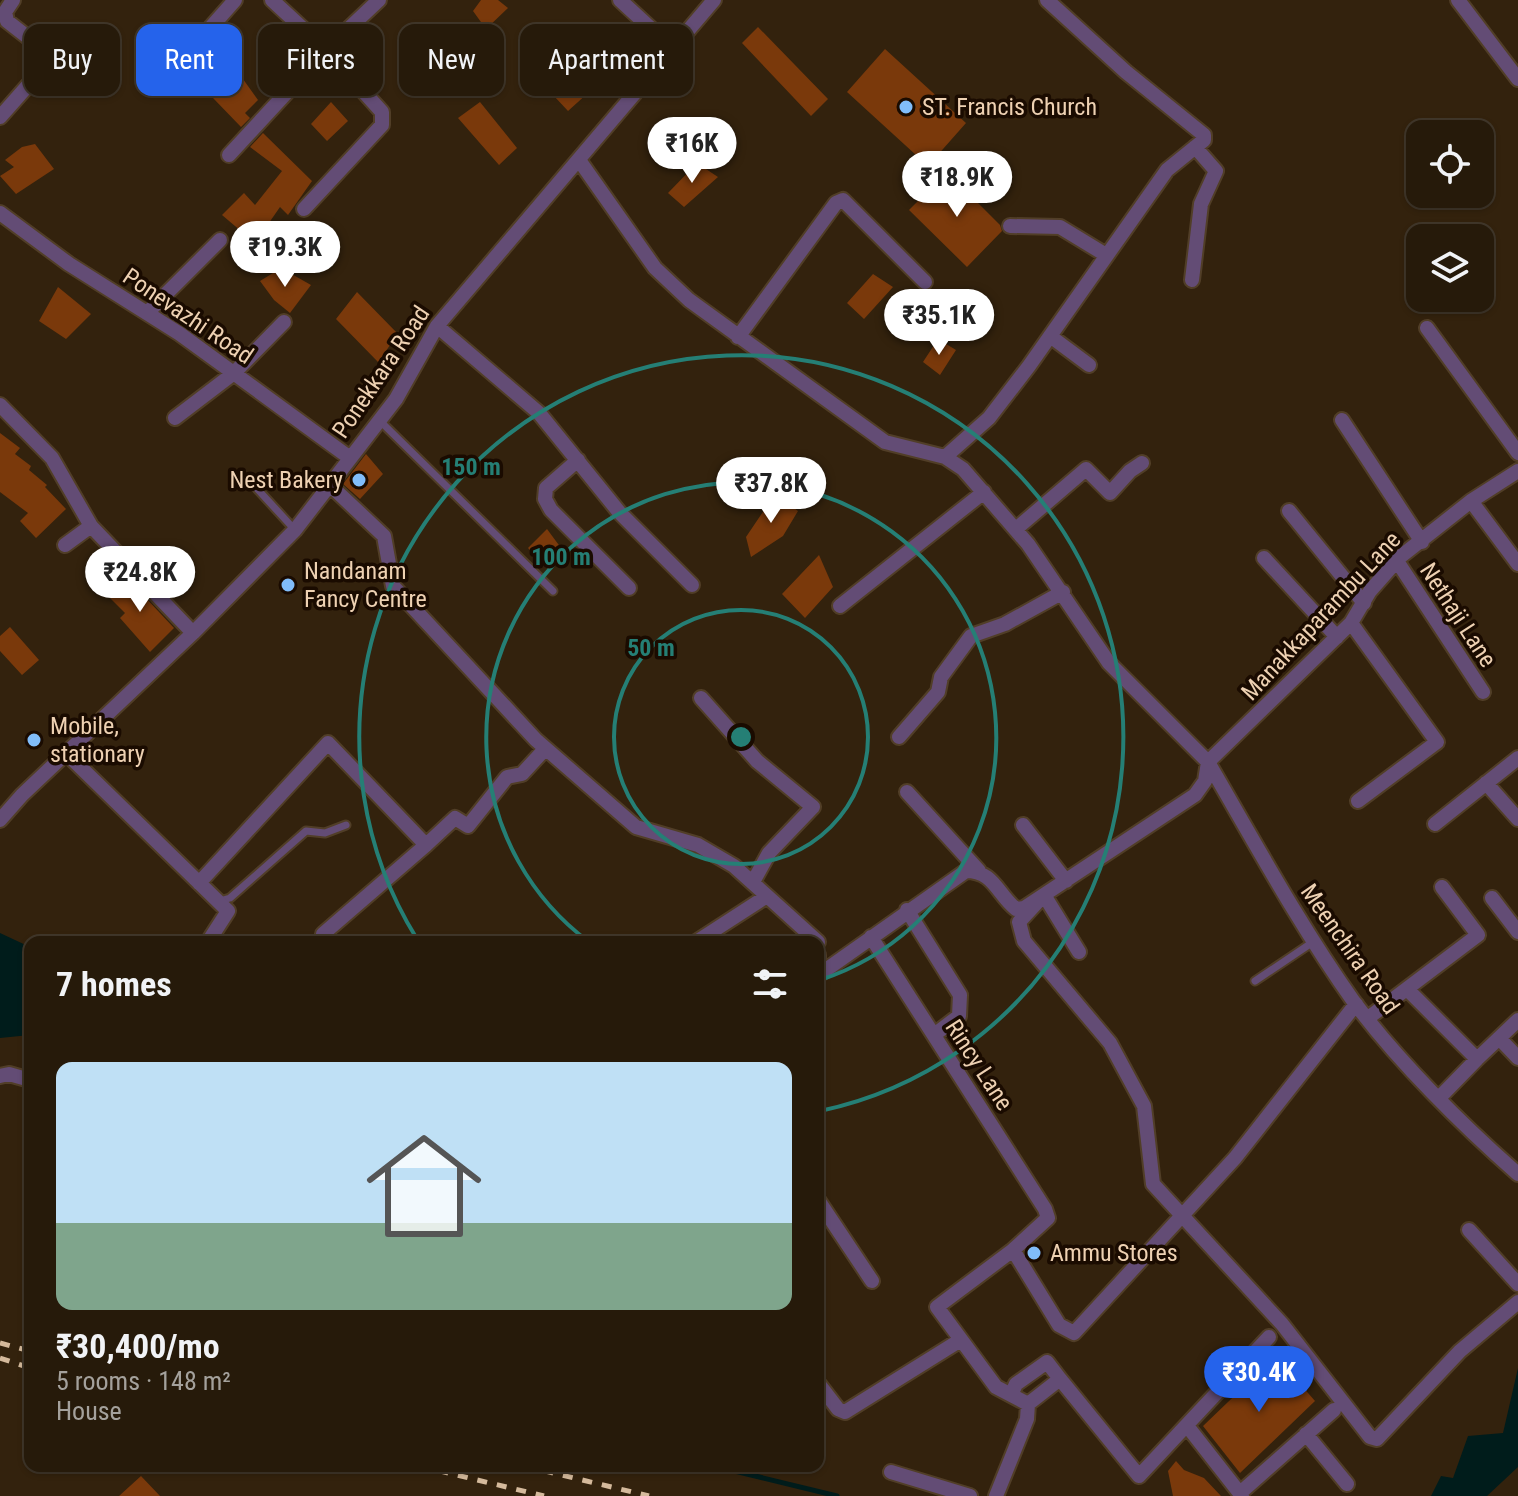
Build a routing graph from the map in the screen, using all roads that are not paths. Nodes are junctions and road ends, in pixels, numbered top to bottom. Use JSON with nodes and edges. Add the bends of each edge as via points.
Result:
{"nodes":[{"id":1,"x":13,"y":0,"type":"edge"},
{"id":2,"x":235,"y":0,"type":"edge"},
{"id":3,"x":272,"y":0,"type":"edge"},
{"id":4,"x":379,"y":0,"type":"edge"},
{"id":5,"x":620,"y":0,"type":"edge"},
{"id":6,"x":714,"y":0,"type":"edge"},
{"id":7,"x":1047,"y":0,"type":"edge"},
{"id":8,"x":1458,"y":0,"type":"edge"},
{"id":9,"x":214,"y":24,"type":"edge"},
{"id":10,"x":298,"y":24,"type":"edge"},
{"id":11,"x":354,"y":24,"type":"edge"},
{"id":12,"x":646,"y":24,"type":"edge"},
{"id":13,"x":692,"y":24,"type":"edge"},
{"id":14,"x":1513,"y":60,"type":"edge"},
{"id":15,"x":1518,"y":79,"type":"edge"},
{"id":16,"x":284,"y":96,"type":"edge"},
{"id":17,"x":368,"y":96,"type":"edge"},
{"id":18,"x":631,"y":96,"type":"edge"},
{"id":19,"x":0,"y":117,"type":"edge"},
{"id":20,"x":1195,"y":147,"type":"junction"},
{"id":21,"x":229,"y":155,"type":"dead end"},
{"id":22,"x":579,"y":160,"type":"junction"},
{"id":23,"x":304,"y":209,"type":"dead end"},
{"id":24,"x":0,"y":213,"type":"edge"},
{"id":25,"x":1010,"y":226,"type":"dead end"},
{"id":26,"x":220,"y":240,"type":"dead end"},
{"id":27,"x":1106,"y":255,"type":"junction"},
{"id":28,"x":1192,"y":280,"type":"dead end"},
{"id":29,"x":925,"y":282,"type":"dead end"},
{"id":30,"x":147,"y":313,"type":"junction"},
{"id":31,"x":284,"y":322,"type":"dead end"},
{"id":32,"x":437,"y":326,"type":"junction"},
{"id":33,"x":1427,"y":328,"type":"dead end"},
{"id":34,"x":1050,"y":336,"type":"junction"},
{"id":35,"x":738,"y":337,"type":"junction"},
{"id":36,"x":1089,"y":365,"type":"dead end"},
{"id":37,"x":234,"y":373,"type":"junction"},
{"id":38,"x":0,"y":405,"type":"edge"},
{"id":39,"x":175,"y":418,"type":"dead end"},
{"id":40,"x":379,"y":420,"type":"junction"},
{"id":41,"x":1342,"y":420,"type":"dead end"},
{"id":42,"x":1518,"y":453,"type":"edge"},
{"id":43,"x":945,"y":457,"type":"junction"},
{"id":44,"x":350,"y":458,"type":"junction"},
{"id":45,"x":578,"y":460,"type":"junction"},
{"id":46,"x":1142,"y":463,"type":"dead end"},
{"id":47,"x":1518,"y":471,"type":"edge"},
{"id":48,"x":250,"y":481,"type":"dead end"},
{"id":49,"x":331,"y":486,"type":"junction"},
{"id":50,"x":984,"y":492,"type":"junction"},
{"id":51,"x":1471,"y":501,"type":"junction"},
{"id":52,"x":1289,"y":511,"type":"dead end"},
{"id":53,"x":91,"y":526,"type":"junction"},
{"id":54,"x":1016,"y":529,"type":"junction"},
{"id":55,"x":295,"y":530,"type":"junction"},
{"id":56,"x":1422,"y":542,"type":"junction"},
{"id":57,"x":65,"y":545,"type":"dead end"},
{"id":58,"x":1264,"y":558,"type":"dead end"},
{"id":59,"x":1397,"y":561,"type":"junction"},
{"id":60,"x":1518,"y":564,"type":"edge"},
{"id":61,"x":692,"y":585,"type":"dead end"},
{"id":62,"x":629,"y":588,"type":"dead end"},
{"id":63,"x":553,"y":591,"type":"dead end"},
{"id":64,"x":1063,"y":592,"type":"junction"},
{"id":65,"x":1364,"y":603,"type":"junction"},
{"id":66,"x":840,"y":606,"type":"dead end"},
{"id":67,"x":1351,"y":623,"type":"junction"},
{"id":68,"x":193,"y":633,"type":"junction"},
{"id":69,"x":1337,"y":637,"type":"junction"},
{"id":70,"x":1483,"y":692,"type":"dead end"},
{"id":71,"x":701,"y":698,"type":"dead end"},
{"id":72,"x":899,"y":737,"type":"dead end"},
{"id":73,"x":545,"y":749,"type":"junction"},
{"id":74,"x":67,"y":754,"type":"junction"},
{"id":75,"x":1518,"y":758,"type":"edge"},
{"id":76,"x":1208,"y":762,"type":"junction"},
{"id":77,"x":1486,"y":783,"type":"junction"},
{"id":78,"x":907,"y":792,"type":"dead end"},
{"id":79,"x":0,"y":796,"type":"edge"},
{"id":80,"x":1358,"y":801,"type":"dead end"},
{"id":81,"x":12,"y":806,"type":"junction"},
{"id":82,"x":1518,"y":819,"type":"edge"},
{"id":83,"x":0,"y":820,"type":"edge"},
{"id":84,"x":1435,"y":824,"type":"dead end"},
{"id":85,"x":346,"y":825,"type":"dead end"},
{"id":86,"x":1023,"y":825,"type":"dead end"},
{"id":87,"x":426,"y":845,"type":"junction"},
{"id":88,"x":979,"y":871,"type":"junction"},
{"id":89,"x":1066,"y":881,"type":"junction"},
{"id":90,"x":753,"y":882,"type":"junction"},
{"id":91,"x":199,"y":883,"type":"junction"},
{"id":92,"x":1442,"y":887,"type":"dead end"},
{"id":93,"x":1044,"y":895,"type":"junction"},
{"id":94,"x":767,"y":896,"type":"junction"},
{"id":95,"x":1492,"y":898,"type":"dead end"},
{"id":96,"x":223,"y":906,"type":"junction"},
{"id":97,"x":907,"y":910,"type":"junction"},
{"id":98,"x":1518,"y":932,"type":"edge"},
{"id":99,"x":323,"y":934,"type":"dead end"},
{"id":100,"x":210,"y":936,"type":"edge"},
{"id":101,"x":705,"y":936,"type":"edge"},
{"id":102,"x":811,"y":936,"type":"edge"},
{"id":103,"x":871,"y":937,"type":"junction"},
{"id":104,"x":1314,"y":942,"type":"junction"},
{"id":105,"x":1079,"y":952,"type":"dead end"},
{"id":106,"x":824,"y":971,"type":"edge"},
{"id":107,"x":1255,"y":981,"type":"dead end"},
{"id":108,"x":1407,"y":989,"type":"junction"},
{"id":109,"x":1356,"y":1004,"type":"junction"},
{"id":110,"x":1368,"y":1018,"type":"junction"},
{"id":111,"x":1518,"y":1020,"type":"edge"},
{"id":112,"x":934,"y":1035,"type":"junction"},
{"id":113,"x":1499,"y":1038,"type":"junction"},
{"id":114,"x":1518,"y":1058,"type":"edge"},
{"id":115,"x":1477,"y":1059,"type":"junction"},
{"id":116,"x":0,"y":1076,"type":"edge"},
{"id":117,"x":24,"y":1078,"type":"edge"},
{"id":118,"x":1439,"y":1098,"type":"junction"},
{"id":119,"x":1518,"y":1174,"type":"edge"},
{"id":120,"x":824,"y":1209,"type":"edge"},
{"id":121,"x":1181,"y":1214,"type":"junction"},
{"id":122,"x":1469,"y":1230,"type":"dead end"},
{"id":123,"x":1013,"y":1250,"type":"junction"},
{"id":124,"x":872,"y":1281,"type":"dead end"},
{"id":125,"x":1518,"y":1284,"type":"edge"},
{"id":126,"x":1518,"y":1302,"type":"edge"},
{"id":127,"x":1269,"y":1337,"type":"dead end"},
{"id":128,"x":959,"y":1341,"type":"junction"},
{"id":129,"x":1060,"y":1379,"type":"junction"},
{"id":130,"x":824,"y":1391,"type":"edge"},
{"id":131,"x":1011,"y":1395,"type":"junction"},
{"id":132,"x":1028,"y":1404,"type":"junction"},
{"id":133,"x":1334,"y":1410,"type":"dead end"},
{"id":134,"x":1188,"y":1427,"type":"junction"},
{"id":135,"x":1306,"y":1434,"type":"junction"},
{"id":136,"x":891,"y":1472,"type":"dead end"},
{"id":137,"x":1347,"y":1484,"type":"dead end"},
{"id":138,"x":1241,"y":1495,"type":"edge"},
{"id":139,"x":970,"y":1496,"type":"edge"},
{"id":140,"x":996,"y":1496,"type":"edge"}],
"edges":[{"from":1,"to":19,"type":"street","via":[[5,12],[7,21],[53,57]]},
{"from":2,"to":9,"type":"street"},
{"from":3,"to":10,"type":"street"},
{"from":4,"to":11,"type":"street"},
{"from":5,"to":12,"type":"street"},
{"from":6,"to":13,"type":"street","name":"Ponekkara Road"},
{"from":7,"to":20,"type":"street","via":[[1204,135]]},
{"from":8,"to":14,"type":"street"},
{"from":14,"to":15,"type":"street"},
{"from":16,"to":21,"type":"street"},
{"from":17,"to":23,"type":"street","via":[[382,112],[382,125]]},
{"from":18,"to":22,"type":"street","name":"Ponekkara Road"},
{"from":20,"to":27,"type":"street","via":[[1167,170]]},
{"from":20,"to":28,"type":"street","via":[[1216,171],[1201,204]]},
{"from":22,"to":32,"type":"street","name":"Ponekkara Road"},
{"from":22,"to":35,"type":"street","via":[[655,268]]},
{"from":24,"to":30,"type":"street","name":"Ponevazhi Road"},
{"from":25,"to":27,"type":"street","via":[[1060,227]]},
{"from":26,"to":30,"type":"street"},
{"from":27,"to":34,"type":"street"},
{"from":29,"to":35,"type":"street","via":[[843,200]]},
{"from":30,"to":37,"type":"street","name":"Ponevazhi Road"},
{"from":31,"to":37,"type":"street"},
{"from":32,"to":40,"type":"street","name":"Ponekkara Road"},
{"from":32,"to":45,"type":"street","via":[[539,413]]},
{"from":33,"to":42,"type":"street"},
{"from":34,"to":36,"type":"street"},
{"from":34,"to":43,"type":"street","via":[[989,418]]},
{"from":35,"to":43,"type":"street","via":[[885,442]]},
{"from":37,"to":39,"type":"street"},
{"from":37,"to":44,"type":"street","name":"Ponevazhi Road"},
{"from":38,"to":53,"type":"street","via":[[52,458]]},
{"from":40,"to":44,"type":"street","name":"Ponekkara Road"},
{"from":40,"to":63,"type":"lane"},
{"from":41,"to":56,"type":"street"},
{"from":43,"to":50,"type":"street","name":"Meenchira Road"},
{"from":44,"to":49,"type":"street","name":"Ponekkara Road"},
{"from":45,"to":61,"type":"street","via":[[619,512]]},
{"from":45,"to":62,"type":"street","via":[[546,488],[545,499]]},
{"from":46,"to":54,"type":"street","via":[[1110,493],[1086,469]]},
{"from":47,"to":51,"type":"street","name":"Manakkaparambu Lane"},
{"from":48,"to":55,"type":"lane"},
{"from":49,"to":55,"type":"street","name":"Ponekkara Road"},
{"from":49,"to":73,"type":"street","via":[[384,536],[393,586]]},
{"from":50,"to":54,"type":"street","name":"Meenchira Road"},
{"from":50,"to":66,"type":"street"},
{"from":51,"to":56,"type":"street","name":"Manakkaparambu Lane"},
{"from":51,"to":60,"type":"street"},
{"from":52,"to":65,"type":"street"},
{"from":53,"to":57,"type":"street"},
{"from":53,"to":68,"type":"street"},
{"from":54,"to":64,"type":"street","name":"Meenchira Road"},
{"from":55,"to":68,"type":"street","name":"Ponekkara Road"},
{"from":56,"to":59,"type":"street","name":"Manakkaparambu Lane"},
{"from":58,"to":69,"type":"street"},
{"from":59,"to":65,"type":"street","name":"Manakkaparambu Lane"},
{"from":59,"to":70,"type":"street","name":"Nethaji Lane"},
{"from":64,"to":72,"type":"street","via":[[971,636],[941,677],[938,692]]},
{"from":64,"to":76,"type":"street","name":"Meenchira Road","via":[[1109,663]]},
{"from":65,"to":67,"type":"street","name":"Manakkaparambu Lane"},
{"from":67,"to":69,"type":"street","name":"Manakkaparambu Lane"},
{"from":67,"to":80,"type":"street","via":[[1437,742]]},
{"from":68,"to":74,"type":"street","name":"Ponekkara Road"},
{"from":69,"to":76,"type":"street","name":"Manakkaparambu Lane"},
{"from":71,"to":90,"type":"street","via":[[757,761],[813,807],[769,853]]},
{"from":73,"to":87,"type":"street","via":[[522,774],[507,777],[468,826],[455,818]]},
{"from":73,"to":90,"type":"street","via":[[636,827],[698,845]]},
{"from":74,"to":81,"type":"street","name":"Ponekkara Road"},
{"from":74,"to":91,"type":"street"},
{"from":75,"to":77,"type":"street"},
{"from":76,"to":89,"type":"street","via":[[1205,781],[1195,795]]},
{"from":76,"to":104,"type":"street","name":"Meenchira Road"},
{"from":77,"to":82,"type":"street"},
{"from":77,"to":84,"type":"street"},
{"from":78,"to":88,"type":"street"},
{"from":79,"to":81,"type":"street"},
{"from":81,"to":83,"type":"street","name":"Ponekkara Road"},
{"from":85,"to":96,"type":"lane","via":[[325,833],[306,831]]},
{"from":86,"to":89,"type":"street"},
{"from":87,"to":91,"type":"street","via":[[328,743]]},
{"from":87,"to":99,"type":"street"},
{"from":88,"to":93,"type":"street","via":[[1016,909]]},
{"from":88,"to":97,"type":"street","via":[[966,871]]},
{"from":89,"to":93,"type":"street"},
{"from":90,"to":94,"type":"street"},
{"from":91,"to":96,"type":"street"},
{"from":92,"to":108,"type":"street","via":[[1478,935]]},
{"from":93,"to":105,"type":"street"},
{"from":93,"to":121,"type":"street","via":[[1019,922],[1024,941],[1110,1043],[1144,1106],[1153,1184]]},
{"from":94,"to":101,"type":"street"},
{"from":94,"to":102,"type":"street"},
{"from":95,"to":98,"type":"street"},
{"from":96,"to":100,"type":"street"},
{"from":97,"to":103,"type":"street"},
{"from":97,"to":112,"type":"street","via":[[960,995],[959,1016]]},
{"from":103,"to":106,"type":"street"},
{"from":103,"to":112,"type":"street","name":"Rincy Lane"},
{"from":104,"to":107,"type":"lane"},
{"from":104,"to":109,"type":"street","name":"Meenchira Road"},
{"from":108,"to":110,"type":"street"},
{"from":108,"to":115,"type":"street"},
{"from":109,"to":110,"type":"street","name":"Meenchira Road"},
{"from":109,"to":121,"type":"street","via":[[1235,1158]]},
{"from":110,"to":118,"type":"street","name":"Meenchira Road"},
{"from":111,"to":113,"type":"street"},
{"from":112,"to":123,"type":"street","name":"Rincy Lane","via":[[1048,1218]]},
{"from":113,"to":114,"type":"street"},
{"from":113,"to":115,"type":"street"},
{"from":115,"to":118,"type":"street"},
{"from":116,"to":117,"type":"street"},
{"from":118,"to":119,"type":"street","name":"Meenchira Road"},
{"from":120,"to":124,"type":"street"},
{"from":121,"to":123,"type":"street","via":[[1074,1333],[1059,1325]]},
{"from":121,"to":126,"type":"street","via":[[1377,1439],[1460,1351]]},
{"from":122,"to":125,"type":"street"},
{"from":123,"to":128,"type":"street","via":[[937,1307]]},
{"from":127,"to":134,"type":"street"},
{"from":128,"to":130,"type":"street","via":[[845,1412]]},
{"from":128,"to":131,"type":"street","via":[[996,1387]]},
{"from":129,"to":131,"type":"street","via":[[1047,1362],[1016,1384]]},
{"from":129,"to":132,"type":"street"},
{"from":129,"to":134,"type":"street","via":[[1139,1476]]},
{"from":131,"to":132,"type":"street"},
{"from":132,"to":140,"type":"street"},
{"from":133,"to":135,"type":"street"},
{"from":134,"to":138,"type":"street"},
{"from":135,"to":137,"type":"street"},
{"from":135,"to":138,"type":"street"},
{"from":136,"to":139,"type":"street"}]}
